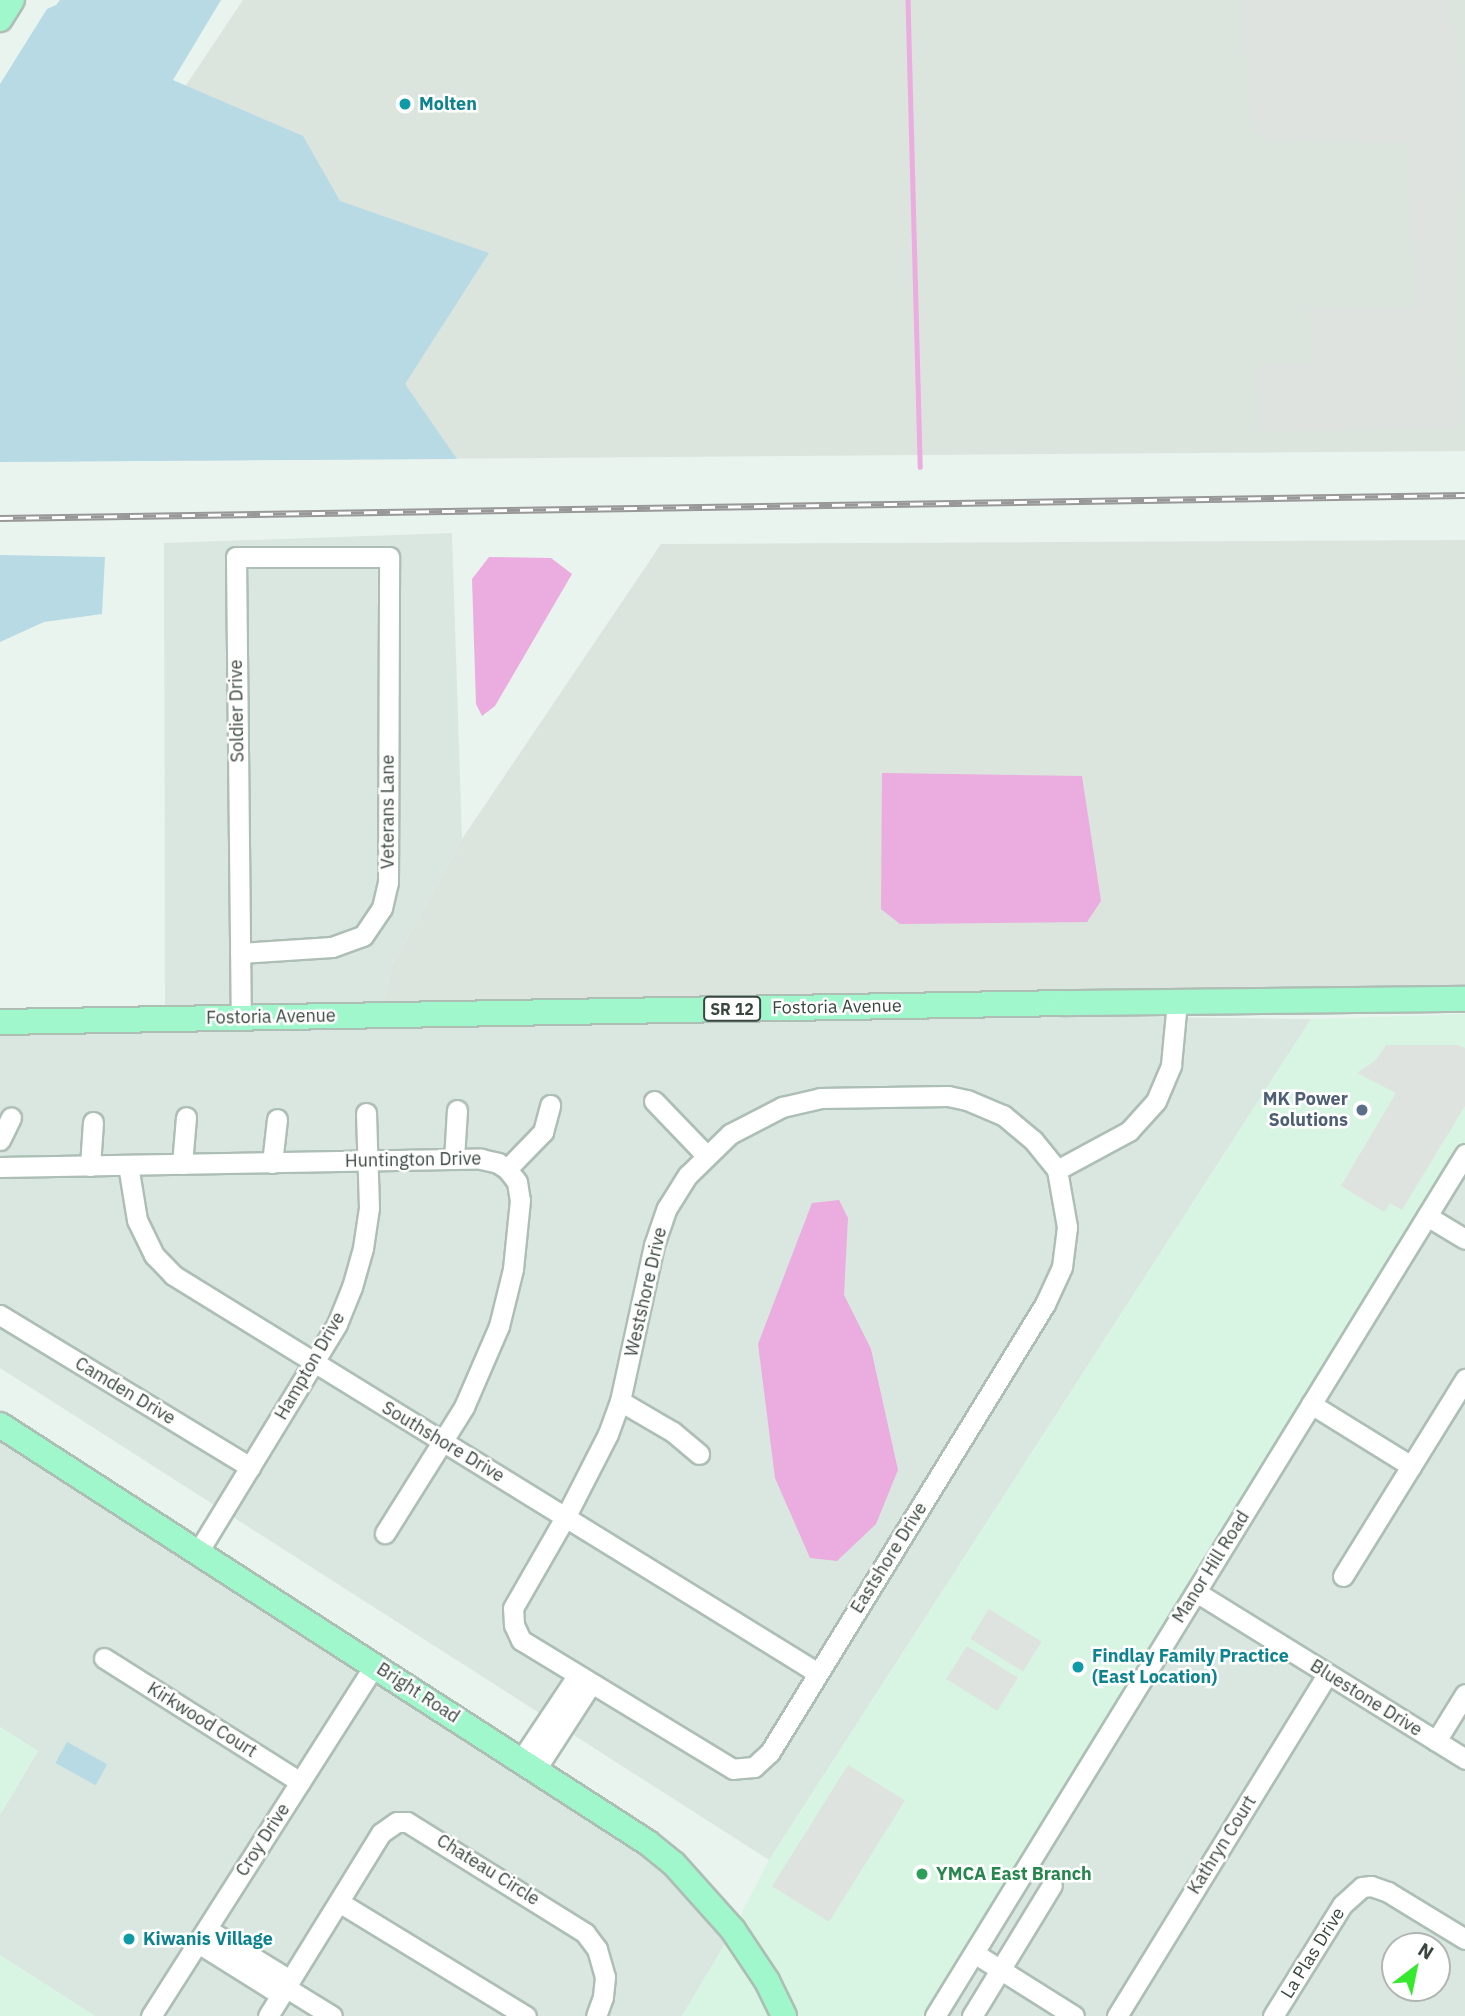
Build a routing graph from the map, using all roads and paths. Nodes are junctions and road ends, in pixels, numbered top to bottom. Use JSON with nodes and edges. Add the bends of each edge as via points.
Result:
{"nodes":[{"id":1,"x":12,"y":0,"type":"edge"},
{"id":2,"x":0,"y":19,"type":"edge"},
{"id":3,"x":389,"y":557,"type":"joint"},
{"id":4,"x":240,"y":953,"type":"junction"},
{"id":5,"x":1465,"y":999,"type":"edge"},
{"id":6,"x":1177,"y":1002,"type":"junction"},
{"id":7,"x":240,"y":1017,"type":"junction"},
{"id":8,"x":0,"y":1022,"type":"edge"},
{"id":9,"x":654,"y":1101,"type":"dead end"},
{"id":10,"x":550,"y":1105,"type":"dead end"},
{"id":11,"x":457,"y":1110,"type":"dead end"},
{"id":12,"x":366,"y":1113,"type":"dead end"},
{"id":13,"x":10,"y":1117,"type":"dead end"},
{"id":14,"x":186,"y":1117,"type":"dead end"},
{"id":15,"x":277,"y":1119,"type":"dead end"},
{"id":16,"x":93,"y":1122,"type":"dead end"},
{"id":17,"x":0,"y":1140,"type":"edge"},
{"id":18,"x":706,"y":1154,"type":"junction"},
{"id":19,"x":1465,"y":1154,"type":"edge"},
{"id":20,"x":454,"y":1159,"type":"junction"},
{"id":21,"x":367,"y":1161,"type":"junction"},
{"id":22,"x":272,"y":1163,"type":"junction"},
{"id":23,"x":182,"y":1164,"type":"junction"},
{"id":24,"x":128,"y":1165,"type":"junction"},
{"id":25,"x":90,"y":1166,"type":"junction"},
{"id":26,"x":0,"y":1167,"type":"edge"},
{"id":27,"x":507,"y":1169,"type":"junction"},
{"id":28,"x":1057,"y":1170,"type":"junction"},
{"id":29,"x":1427,"y":1216,"type":"junction"},
{"id":30,"x":1465,"y":1239,"type":"edge"},
{"id":31,"x":0,"y":1315,"type":"edge"},
{"id":32,"x":313,"y":1363,"type":"junction"},
{"id":33,"x":1465,"y":1379,"type":"edge"},
{"id":34,"x":620,"y":1401,"type":"junction"},
{"id":35,"x":1311,"y":1404,"type":"junction"},
{"id":36,"x":0,"y":1425,"type":"edge"},
{"id":37,"x":443,"y":1442,"type":"junction"},
{"id":38,"x":699,"y":1454,"type":"dead end"},
{"id":39,"x":1411,"y":1466,"type":"junction"},
{"id":40,"x":250,"y":1467,"type":"junction"},
{"id":41,"x":566,"y":1516,"type":"junction"},
{"id":42,"x":385,"y":1533,"type":"dead end"},
{"id":43,"x":198,"y":1552,"type":"junction"},
{"id":44,"x":1343,"y":1576,"type":"dead end"},
{"id":45,"x":1196,"y":1592,"type":"junction"},
{"id":46,"x":104,"y":1658,"type":"dead end"},
{"id":47,"x":375,"y":1665,"type":"junction"},
{"id":48,"x":818,"y":1673,"type":"junction"},
{"id":49,"x":1327,"y":1674,"type":"junction"},
{"id":50,"x":584,"y":1680,"type":"junction"},
{"id":51,"x":1465,"y":1694,"type":"edge"},
{"id":52,"x":1436,"y":1741,"type":"junction"},
{"id":53,"x":1465,"y":1759,"type":"edge"},
{"id":54,"x":528,"y":1765,"type":"junction"},
{"id":55,"x":300,"y":1782,"type":"junction"},
{"id":56,"x":1052,"y":1885,"type":"dead end"},
{"id":57,"x":339,"y":1902,"type":"junction"},
{"id":58,"x":202,"y":1936,"type":"junction"},
{"id":59,"x":1465,"y":1939,"type":"edge"},
{"id":60,"x":974,"y":1953,"type":"junction"},
{"id":61,"x":1000,"y":1969,"type":"junction"},
{"id":62,"x":285,"y":1987,"type":"junction"},
{"id":63,"x":151,"y":2016,"type":"edge"},
{"id":64,"x":268,"y":2016,"type":"edge"},
{"id":65,"x":332,"y":2016,"type":"edge"},
{"id":66,"x":526,"y":2016,"type":"edge"},
{"id":67,"x":596,"y":2016,"type":"edge"},
{"id":68,"x":784,"y":2016,"type":"edge"},
{"id":69,"x":935,"y":2016,"type":"edge"},
{"id":70,"x":972,"y":2016,"type":"edge"},
{"id":71,"x":1074,"y":2016,"type":"edge"},
{"id":72,"x":1117,"y":2016,"type":"edge"},
{"id":73,"x":1273,"y":2016,"type":"edge"}],
"edges":[{"from":1,"to":2,"type":"main road"},
{"from":3,"to":4,"type":"street","name":"Veterans Lane","via":[[388,883],[382,908],[363,936],[332,947]]},
{"from":3,"to":4,"type":"street","name":"Soldier Drive","via":[[236,557]]},
{"from":4,"to":7,"type":"street","name":"Soldier Drive"},
{"from":5,"to":6,"type":"main road","name":"Fostoria Avenue","number":"SR 12"},
{"from":6,"to":7,"type":"main road","name":"Fostoria Avenue","number":"SR 12"},
{"from":6,"to":28,"type":"street","via":[[1171,1065],[1156,1101],[1129,1131]]},
{"from":7,"to":8,"type":"main road","name":"Fostoria Avenue","number":"SR 12"},
{"from":9,"to":18,"type":"street"},
{"from":10,"to":27,"type":"street","via":[[543,1132]]},
{"from":11,"to":20,"type":"street"},
{"from":12,"to":21,"type":"street","name":"Hampton Drive"},
{"from":13,"to":17,"type":"street"},
{"from":14,"to":23,"type":"street"},
{"from":15,"to":22,"type":"street"},
{"from":16,"to":25,"type":"street"},
{"from":18,"to":28,"type":"street","name":"Westshore Drive","via":[[747,1124],[801,1102],[948,1097],[1003,1115],[1033,1140]]},
{"from":18,"to":34,"type":"street","name":"Westshore Drive","via":[[677,1191],[660,1226]]},
{"from":19,"to":29,"type":"street","name":"Manor Hill Road"},
{"from":20,"to":21,"type":"street","name":"Huntington Drive"},
{"from":20,"to":27,"type":"street","name":"Huntington Drive","via":[[490,1160]]},
{"from":21,"to":22,"type":"street","name":"Huntington Drive"},
{"from":21,"to":32,"type":"street","name":"Hampton Drive","via":[[369,1208],[359,1268],[337,1324]]},
{"from":22,"to":23,"type":"street","name":"Huntington Drive"},
{"from":23,"to":24,"type":"street","name":"Huntington Drive"},
{"from":24,"to":25,"type":"street","name":"Huntington Drive"},
{"from":24,"to":32,"type":"street","name":"Southshore Drive","via":[[137,1220],[166,1269]]},
{"from":25,"to":26,"type":"street","name":"Huntington Drive"},
{"from":27,"to":37,"type":"street","name":"Huntington Drive","via":[[517,1182],[520,1200],[507,1297],[477,1380]]},
{"from":28,"to":48,"type":"street","name":"Eastshore Drive","via":[[1067,1227],[1055,1286]]},
{"from":29,"to":30,"type":"street"},
{"from":29,"to":35,"type":"street","name":"Manor Hill Road"},
{"from":31,"to":40,"type":"street","name":"Camden Drive"},
{"from":32,"to":37,"type":"street","name":"Southshore Drive"},
{"from":32,"to":40,"type":"street","name":"Hampton Drive"},
{"from":33,"to":39,"type":"street"},
{"from":34,"to":38,"type":"street","via":[[673,1432]]},
{"from":34,"to":41,"type":"street","name":"Westshore Drive"},
{"from":35,"to":39,"type":"street"},
{"from":35,"to":45,"type":"street","name":"Manor Hill Road"},
{"from":36,"to":43,"type":"main road","name":"Bright Road"},
{"from":37,"to":41,"type":"street","name":"Southshore Drive"},
{"from":37,"to":42,"type":"street","name":"Huntington Drive"},
{"from":39,"to":44,"type":"street"},
{"from":40,"to":43,"type":"street","name":"Hampton Drive"},
{"from":41,"to":48,"type":"street","name":"Southshore Drive"},
{"from":41,"to":50,"type":"street","name":"Westshore Drive","via":[[513,1608],[512,1618],[521,1640]]},
{"from":43,"to":47,"type":"main road","name":"Bright Road"},
{"from":45,"to":49,"type":"street","name":"Bluestone Drive"},
{"from":45,"to":60,"type":"street","name":"Manor Hill Road"},
{"from":46,"to":55,"type":"street","name":"Kirkwood Court"},
{"from":47,"to":54,"type":"main road","name":"Bright Road"},
{"from":47,"to":55,"type":"street","name":"Croy Drive"},
{"from":48,"to":50,"type":"street","name":"Eastshore Drive","via":[[770,1752],[754,1767],[743,1770],[723,1764]]},
{"from":49,"to":52,"type":"street","name":"Bluestone Drive"},
{"from":49,"to":72,"type":"street","name":"Kathryn Court"},
{"from":50,"to":54,"type":"street"},
{"from":51,"to":52,"type":"street"},
{"from":52,"to":53,"type":"street","name":"Bluestone Drive"},
{"from":54,"to":68,"type":"main road","name":"Bright Road","via":[[674,1864],[733,1930]]},
{"from":55,"to":58,"type":"street","name":"Croy Drive"},
{"from":56,"to":61,"type":"street"},
{"from":57,"to":62,"type":"street","name":"Chateau Circle"},
{"from":57,"to":66,"type":"street"},
{"from":57,"to":67,"type":"street","name":"Chateau Circle","via":[[388,1826],[397,1822],[416,1826],[585,1933],[597,1949],[605,1977]]},
{"from":58,"to":62,"type":"street"},
{"from":58,"to":63,"type":"street","name":"Croy Drive"},
{"from":59,"to":73,"type":"street","name":"La Plas Drive","via":[[1380,1888],[1362,1887],[1342,1905]]},
{"from":60,"to":61,"type":"street"},
{"from":60,"to":69,"type":"street","name":"Manor Hill Road"},
{"from":61,"to":70,"type":"street"},
{"from":61,"to":71,"type":"street"},
{"from":62,"to":64,"type":"street","name":"Chateau Circle"},
{"from":62,"to":65,"type":"street"}]}
